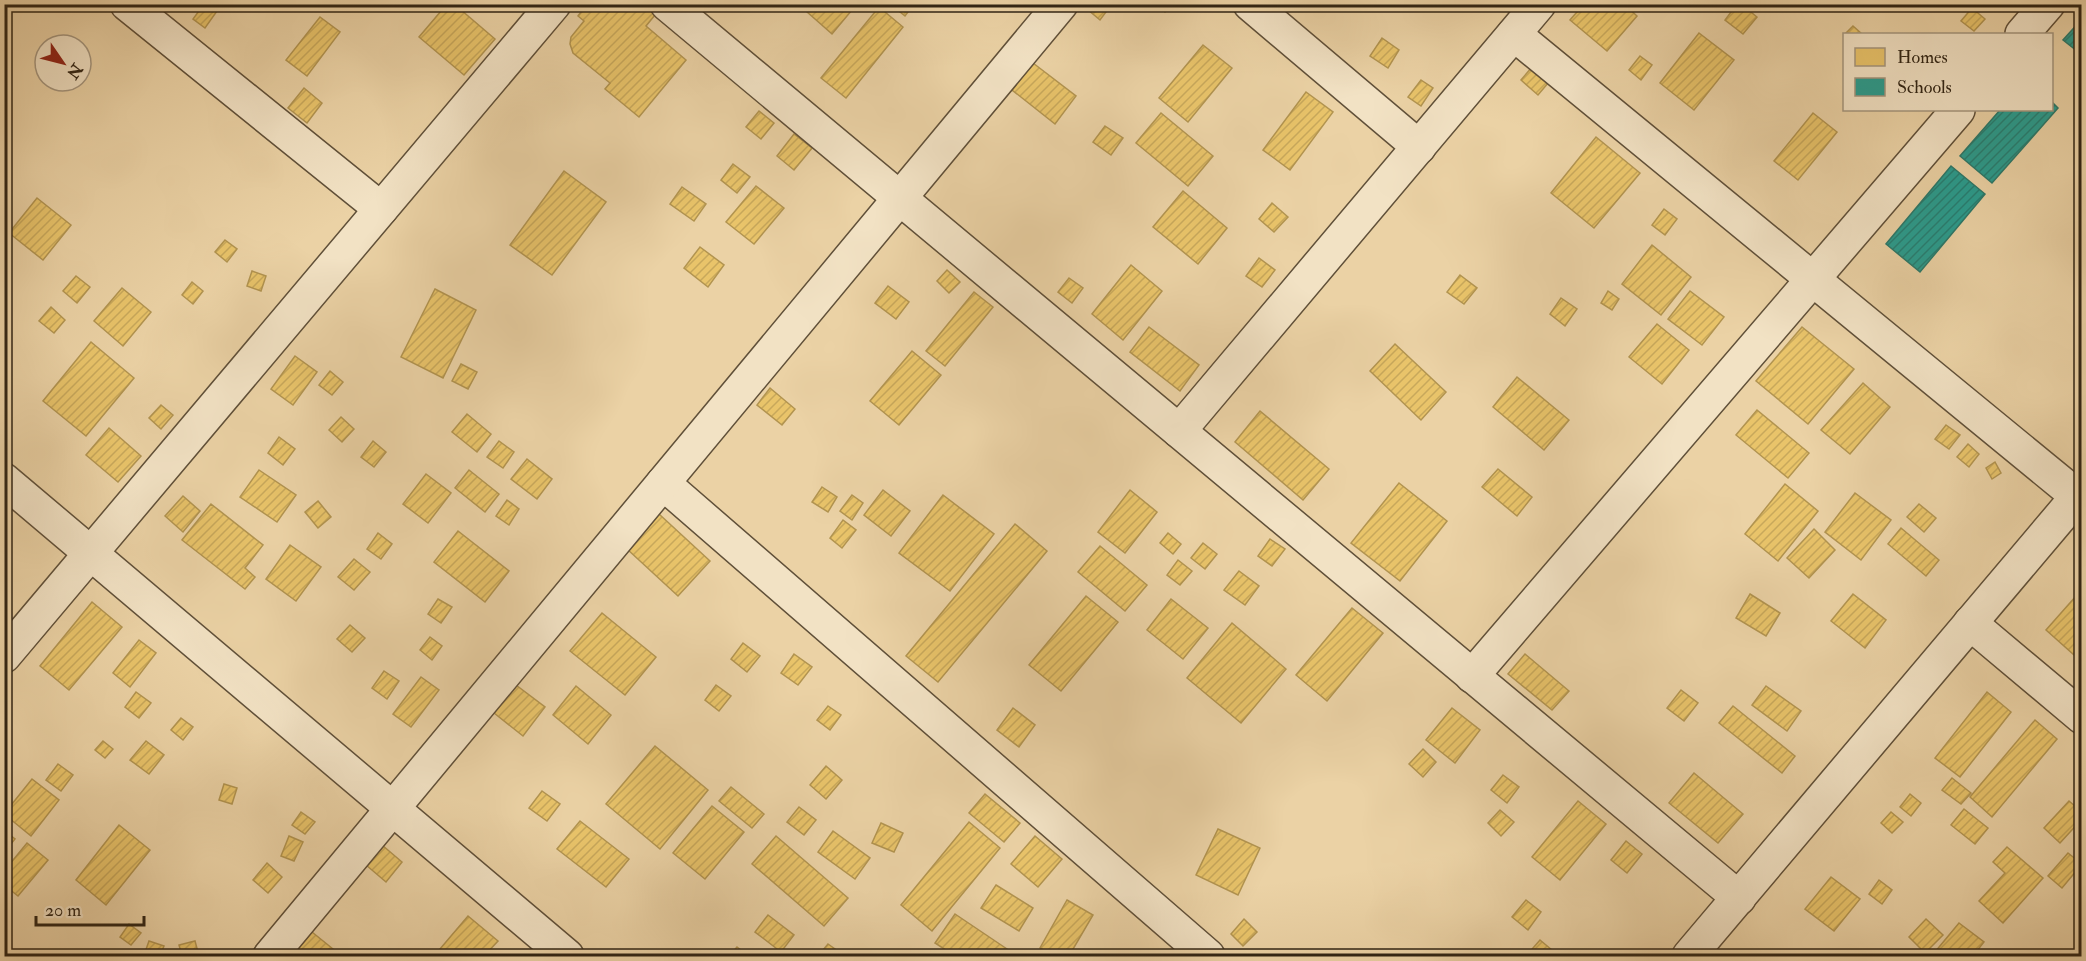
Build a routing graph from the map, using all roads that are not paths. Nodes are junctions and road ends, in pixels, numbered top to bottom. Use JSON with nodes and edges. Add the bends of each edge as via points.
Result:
{"nodes":[{"id":1,"x":127,"y":4,"type":"edge"},
{"id":2,"x":554,"y":4,"type":"edge"},
{"id":3,"x":667,"y":4,"type":"edge"},
{"id":4,"x":1061,"y":4,"type":"edge"},
{"id":5,"x":1250,"y":4,"type":"edge"},
{"id":6,"x":1539,"y":4,"type":"edge"},
{"id":7,"x":2048,"y":4,"type":"edge"},
{"id":8,"x":2023,"y":33,"type":"edge"},
{"id":9,"x":1514,"y":34,"type":"junction"},
{"id":10,"x":1957,"y":111,"type":"edge"},
{"id":11,"x":1419,"y":147,"type":"junction"},
{"id":12,"x":900,"y":198,"type":"junction"},
{"id":13,"x":381,"y":209,"type":"junction"},
{"id":14,"x":1813,"y":279,"type":"junction"},
{"id":15,"x":1179,"y":431,"type":"junction"},
{"id":16,"x":4,"y":480,"type":"edge"},
{"id":17,"x":663,"y":483,"type":"junction"},
{"id":18,"x":2079,"y":494,"type":"edge"},
{"id":19,"x":91,"y":553,"type":"junction"},
{"id":20,"x":1970,"y":623,"type":"junction"},
{"id":21,"x":4,"y":656,"type":"edge"},
{"id":22,"x":1472,"y":676,"type":"junction"},
{"id":23,"x":2082,"y":717,"type":"edge"},
{"id":24,"x":393,"y":809,"type":"junction"},
{"id":25,"x":1739,"y":898,"type":"junction"},
{"id":26,"x":270,"y":957,"type":"edge"},
{"id":27,"x":567,"y":957,"type":"edge"},
{"id":28,"x":1208,"y":957,"type":"edge"},
{"id":29,"x":1689,"y":957,"type":"edge"}],
"edges":[{"from":1,"to":13,"type":"street"},
{"from":2,"to":13,"type":"street"},
{"from":3,"to":12,"type":"street"},
{"from":4,"to":12,"type":"street"},
{"from":5,"to":11,"type":"street"},
{"from":6,"to":9,"type":"street"},
{"from":7,"to":8,"type":"street"},
{"from":9,"to":11,"type":"street"},
{"from":9,"to":14,"type":"street"},
{"from":10,"to":14,"type":"street"},
{"from":11,"to":15,"type":"street"},
{"from":12,"to":15,"type":"street"},
{"from":12,"to":17,"type":"street"},
{"from":13,"to":19,"type":"street"},
{"from":14,"to":18,"type":"street"},
{"from":14,"to":22,"type":"street"},
{"from":15,"to":22,"type":"street"},
{"from":16,"to":19,"type":"street"},
{"from":17,"to":24,"type":"street"},
{"from":17,"to":28,"type":"street"},
{"from":18,"to":20,"type":"street"},
{"from":19,"to":21,"type":"street"},
{"from":19,"to":24,"type":"street"},
{"from":20,"to":23,"type":"street"},
{"from":20,"to":25,"type":"street"},
{"from":22,"to":25,"type":"street"},
{"from":24,"to":26,"type":"street"},
{"from":24,"to":27,"type":"street"},
{"from":25,"to":29,"type":"street"}]}
